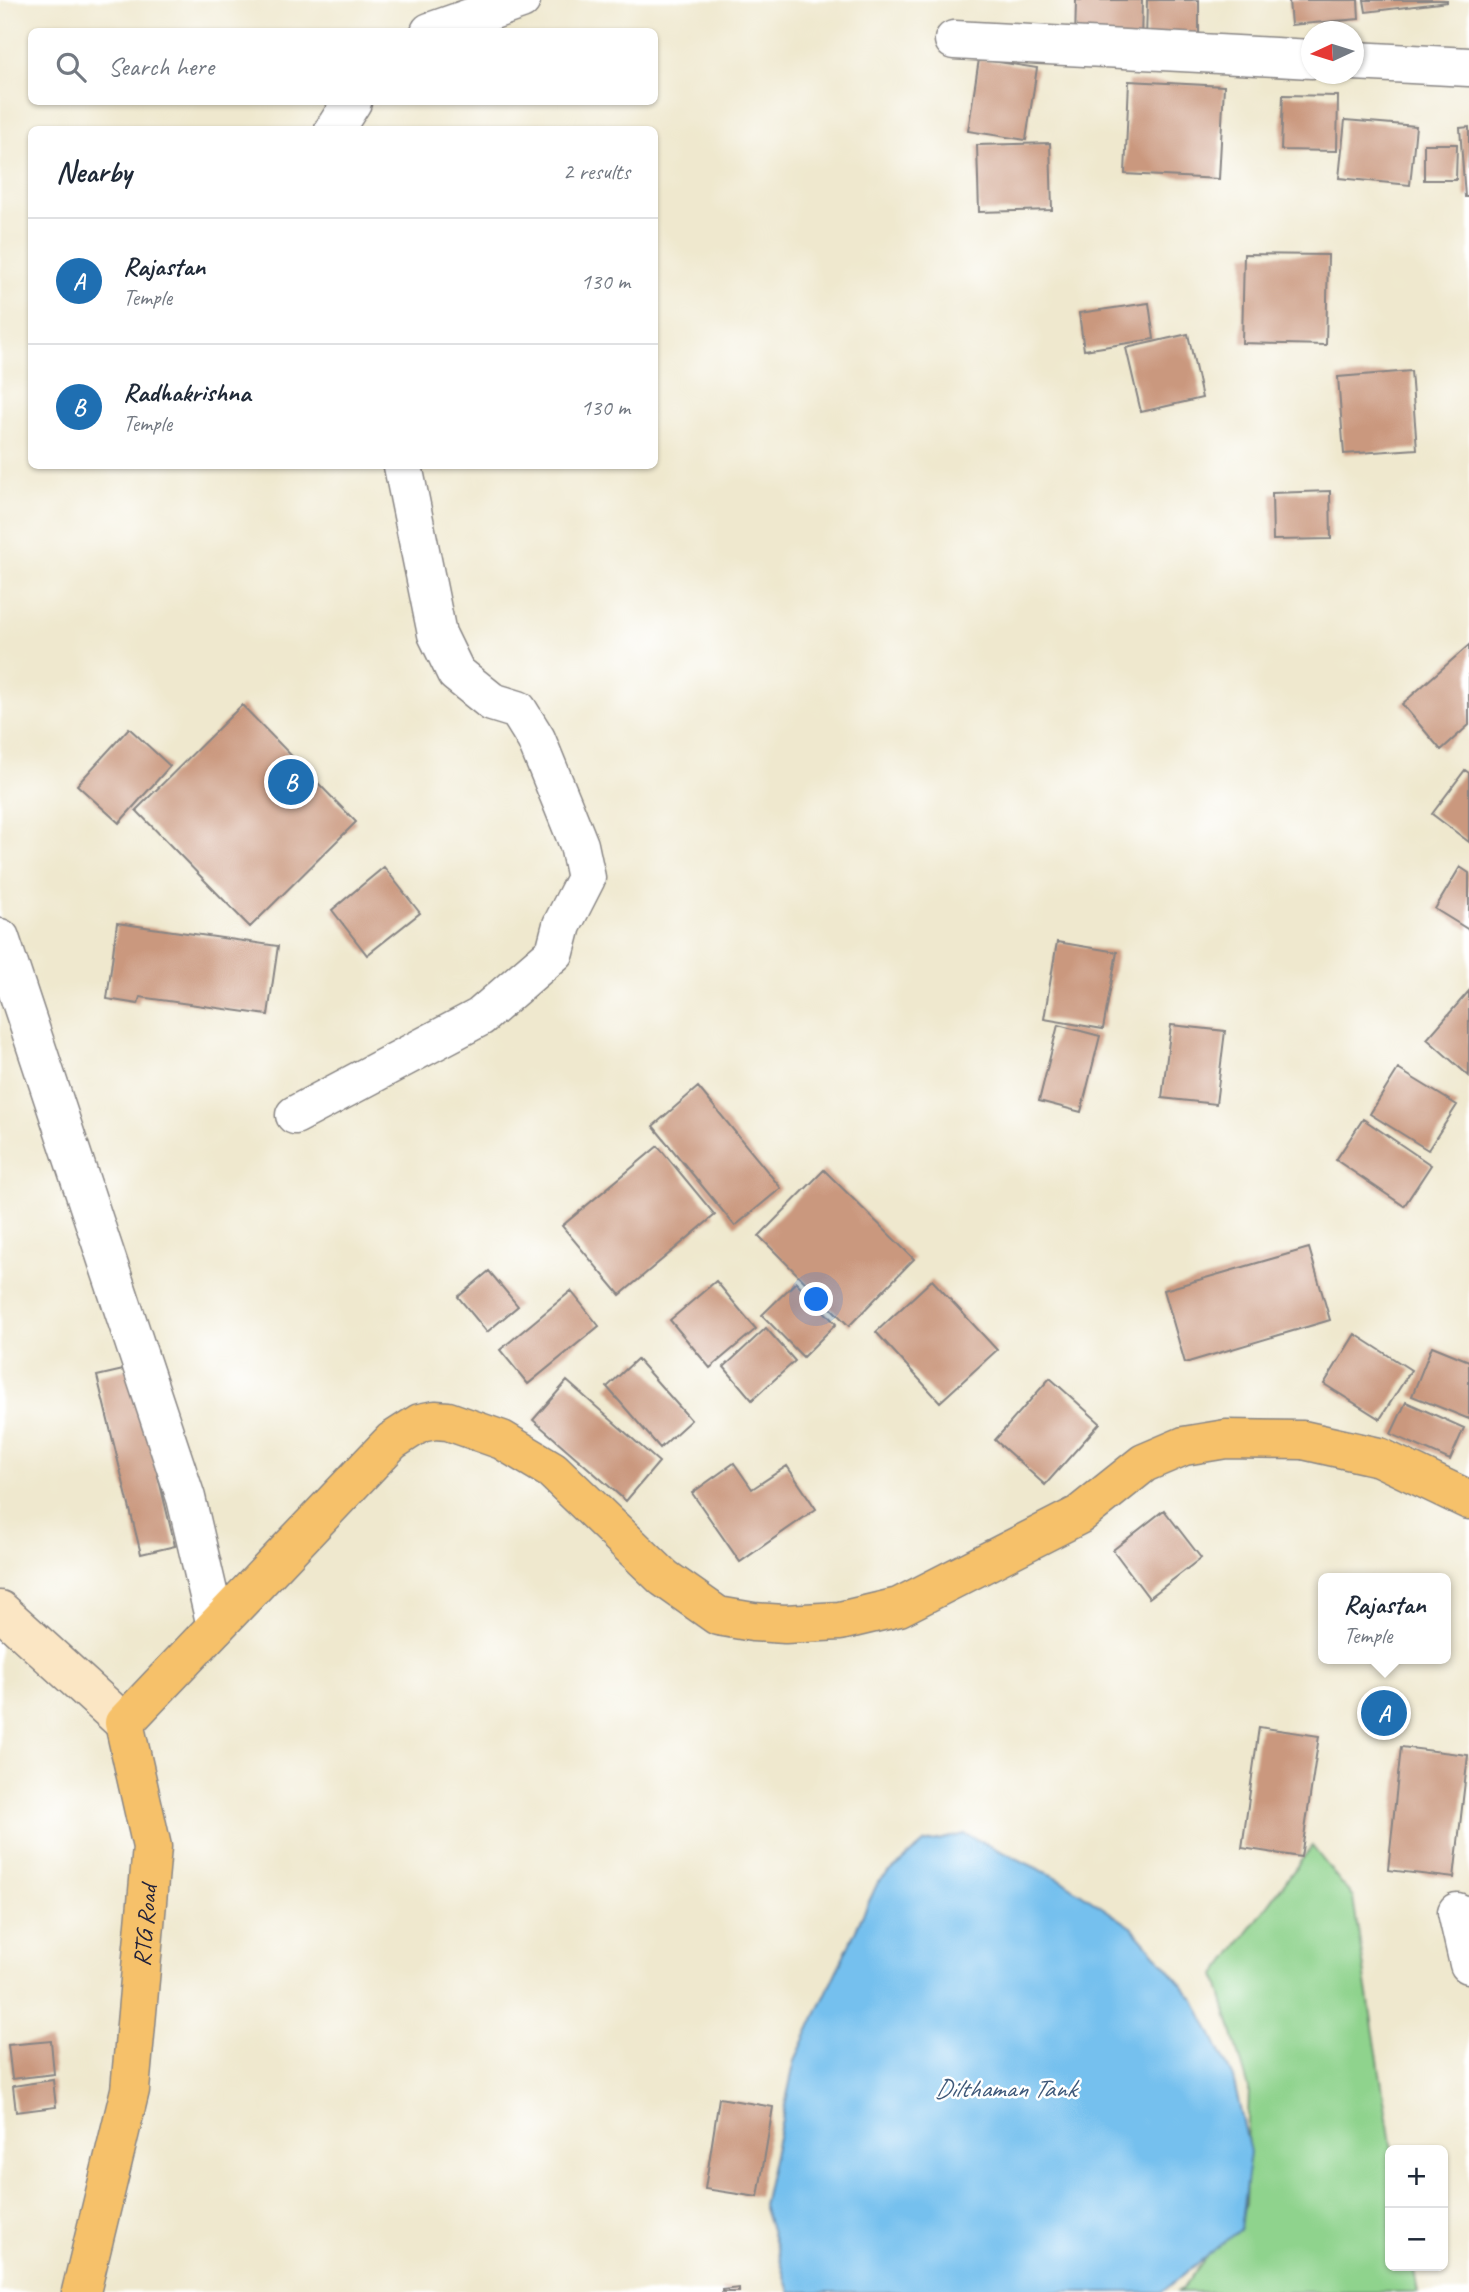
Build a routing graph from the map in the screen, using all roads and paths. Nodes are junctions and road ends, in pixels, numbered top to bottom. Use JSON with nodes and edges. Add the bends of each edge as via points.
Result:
{"nodes":[{"id":1,"x":521,"y":0,"type":"edge"},
{"id":2,"x":442,"y":28,"type":"edge"},
{"id":3,"x":954,"y":40,"type":"dead end"},
{"id":4,"x":1301,"y":58,"type":"edge"},
{"id":5,"x":1364,"y":62,"type":"edge"},
{"id":6,"x":1469,"y":67,"type":"edge"},
{"id":7,"x":350,"y":105,"type":"edge"},
{"id":8,"x":337,"y":126,"type":"edge"},
{"id":9,"x":404,"y":469,"type":"edge"},
{"id":10,"x":0,"y":938,"type":"edge"},
{"id":11,"x":295,"y":1115,"type":"dead end"},
{"id":12,"x":1469,"y":1500,"type":"edge"},
{"id":13,"x":0,"y":1610,"type":"edge"},
{"id":14,"x":216,"y":1626,"type":"junction"},
{"id":15,"x":124,"y":1723,"type":"junction"},
{"id":16,"x":1458,"y":1912,"type":"dead end"},
{"id":17,"x":1469,"y":1965,"type":"edge"},
{"id":18,"x":81,"y":2292,"type":"edge"}],
"edges":[{"from":1,"to":2,"type":"street"},
{"from":3,"to":4,"type":"street"},
{"from":5,"to":6,"type":"street"},
{"from":7,"to":8,"type":"street"},
{"from":9,"to":11,"type":"street","via":[[437,634],[456,673],[492,702],[518,710],[536,739],[579,845],[586,878],[562,925],[555,952],[480,1017]]},
{"from":10,"to":14,"type":"street","via":[[186,1498]]},
{"from":12,"to":14,"type":"main road","via":[[1379,1457],[1303,1440],[1226,1438],[1184,1446],[1144,1463],[1079,1515],[899,1607],[840,1621],[753,1622],[718,1616],[664,1578],[542,1464],[502,1440],[435,1420],[420,1423],[392,1441]]},
{"from":13,"to":15,"type":"main road"},
{"from":14,"to":15,"type":"main road"},
{"from":15,"to":18,"type":"main road","name":"RTG Road","via":[[152,1847],[131,2090]]},
{"from":16,"to":17,"type":"street"}]}
